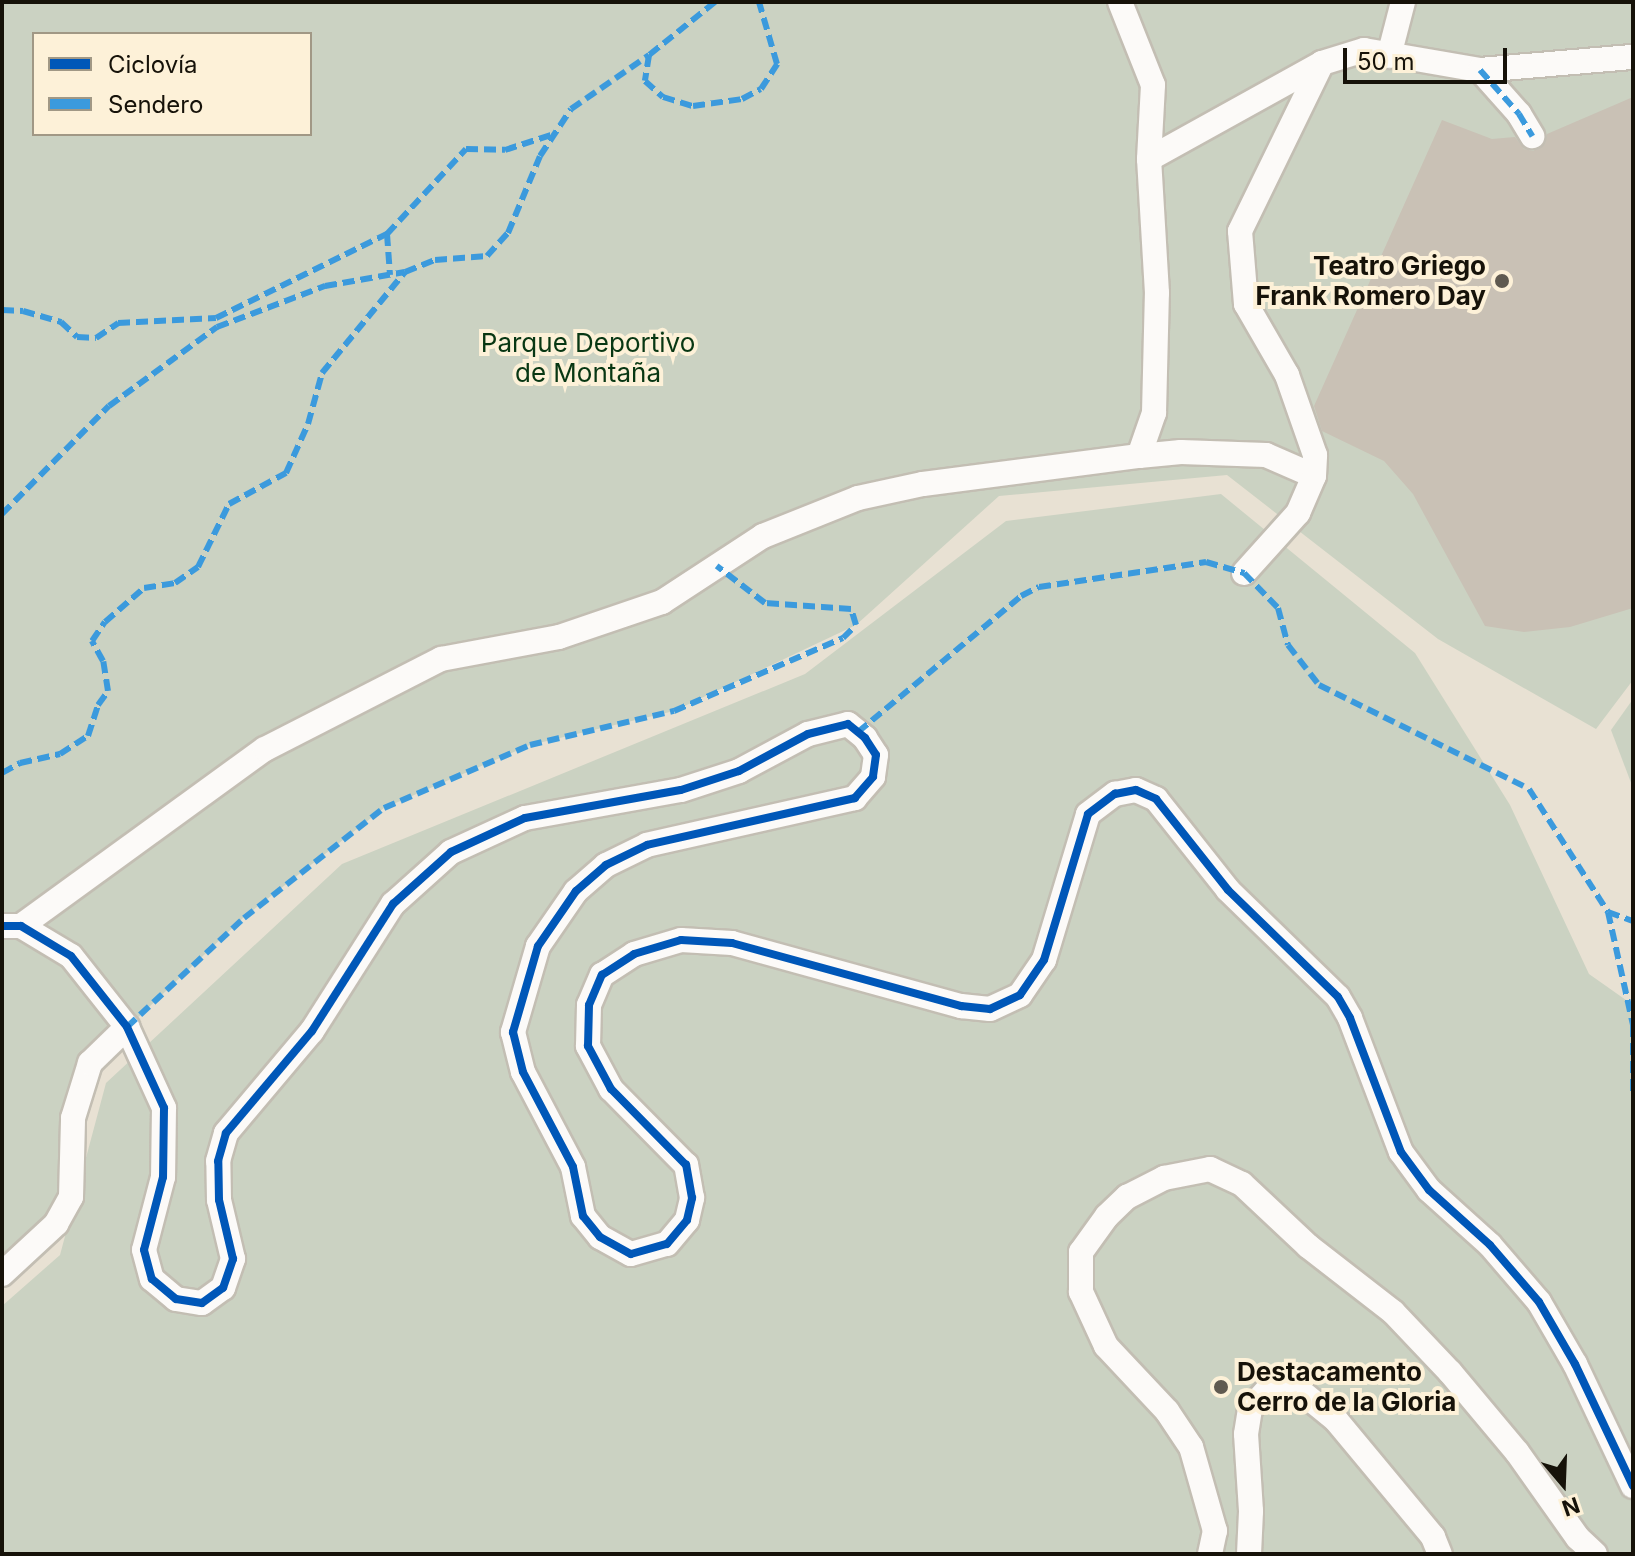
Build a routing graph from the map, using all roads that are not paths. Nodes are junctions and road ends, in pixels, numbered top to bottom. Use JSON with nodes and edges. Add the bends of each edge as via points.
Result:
{"nodes":[{"id":1,"x":1120,"y":2,"type":"edge"},
{"id":2,"x":1403,"y":2,"type":"edge"},
{"id":3,"x":1389,"y":56,"type":"junction"},
{"id":4,"x":1633,"y":57,"type":"edge"},
{"id":5,"x":1322,"y":63,"type":"junction"},
{"id":6,"x":1480,"y":70,"type":"junction"},
{"id":7,"x":1532,"y":136,"type":"dead end"},
{"id":8,"x":1149,"y":159,"type":"junction"},
{"id":9,"x":1139,"y":456,"type":"junction"},
{"id":10,"x":1314,"y":476,"type":"junction"},
{"id":11,"x":1244,"y":573,"type":"dead end"},
{"id":12,"x":12,"y":926,"type":"edge"},
{"id":13,"x":127,"y":1027,"type":"junction"},
{"id":14,"x":2,"y":1274,"type":"edge"},
{"id":15,"x":1633,"y":1486,"type":"edge"},
{"id":16,"x":1210,"y":1554,"type":"edge"},
{"id":17,"x":1249,"y":1554,"type":"edge"},
{"id":18,"x":1440,"y":1554,"type":"edge"},
{"id":19,"x":1595,"y":1554,"type":"edge"}],
"edges":[{"from":1,"to":8,"type":"street","via":[[1153,85]]},
{"from":2,"to":3,"type":"street"},
{"from":3,"to":5,"type":"street","via":[[1364,50]]},
{"from":3,"to":6,"type":"street"},
{"from":4,"to":6,"type":"street"},
{"from":5,"to":8,"type":"street"},
{"from":5,"to":10,"type":"street","via":[[1240,231],[1246,304],[1287,375],[1315,455]]},
{"from":6,"to":7,"type":"street"},
{"from":8,"to":9,"type":"street","via":[[1157,293],[1154,413]]},
{"from":9,"to":10,"type":"street","via":[[1266,455]]},
{"from":9,"to":12,"type":"street","via":[[923,484],[858,498],[763,536],[662,602],[559,637],[441,659],[265,749]]},
{"from":10,"to":11,"type":"street","via":[[1298,513]]},
{"from":12,"to":13,"type":"street","via":[[71,956]]},
{"from":13,"to":14,"type":"street","via":[[90,1063],[73,1118],[71,1197],[56,1224]]},
{"from":13,"to":15,"type":"street","via":[[164,1108],[163,1177],[144,1250],[152,1279],[176,1299],[202,1303],[223,1288],[233,1259],[219,1200],[218,1161],[226,1133],[312,1031],[393,904],[451,852],[525,818],[681,790],[739,771],[808,734],[848,724],[876,755],[873,777],[855,798],[647,845],[606,865],[576,891],[538,946],[513,1032],[523,1072],[573,1167],[583,1216],[600,1237],[631,1254],[667,1244],[687,1220],[692,1198],[686,1165],[611,1089],[588,1046],[589,1005],[602,975],[634,954],[681,940],[732,943],[961,1006],[990,1009],[1020,995],[1044,960],[1088,814],[1115,794],[1136,790],[1156,799],[1228,890],[1338,997],[1401,1152],[1429,1190],[1490,1245],[1539,1302]]},
{"from":16,"to":19,"type":"street","via":[[1215,1531],[1191,1447],[1167,1411],[1106,1346],[1081,1292],[1081,1252],[1127,1197],[1164,1178],[1210,1169],[1242,1184],[1308,1246],[1393,1312],[1498,1429]]},
{"from":17,"to":18,"type":"street","via":[[1246,1434],[1250,1409],[1269,1388],[1299,1390],[1336,1420],[1433,1537]]}]}
